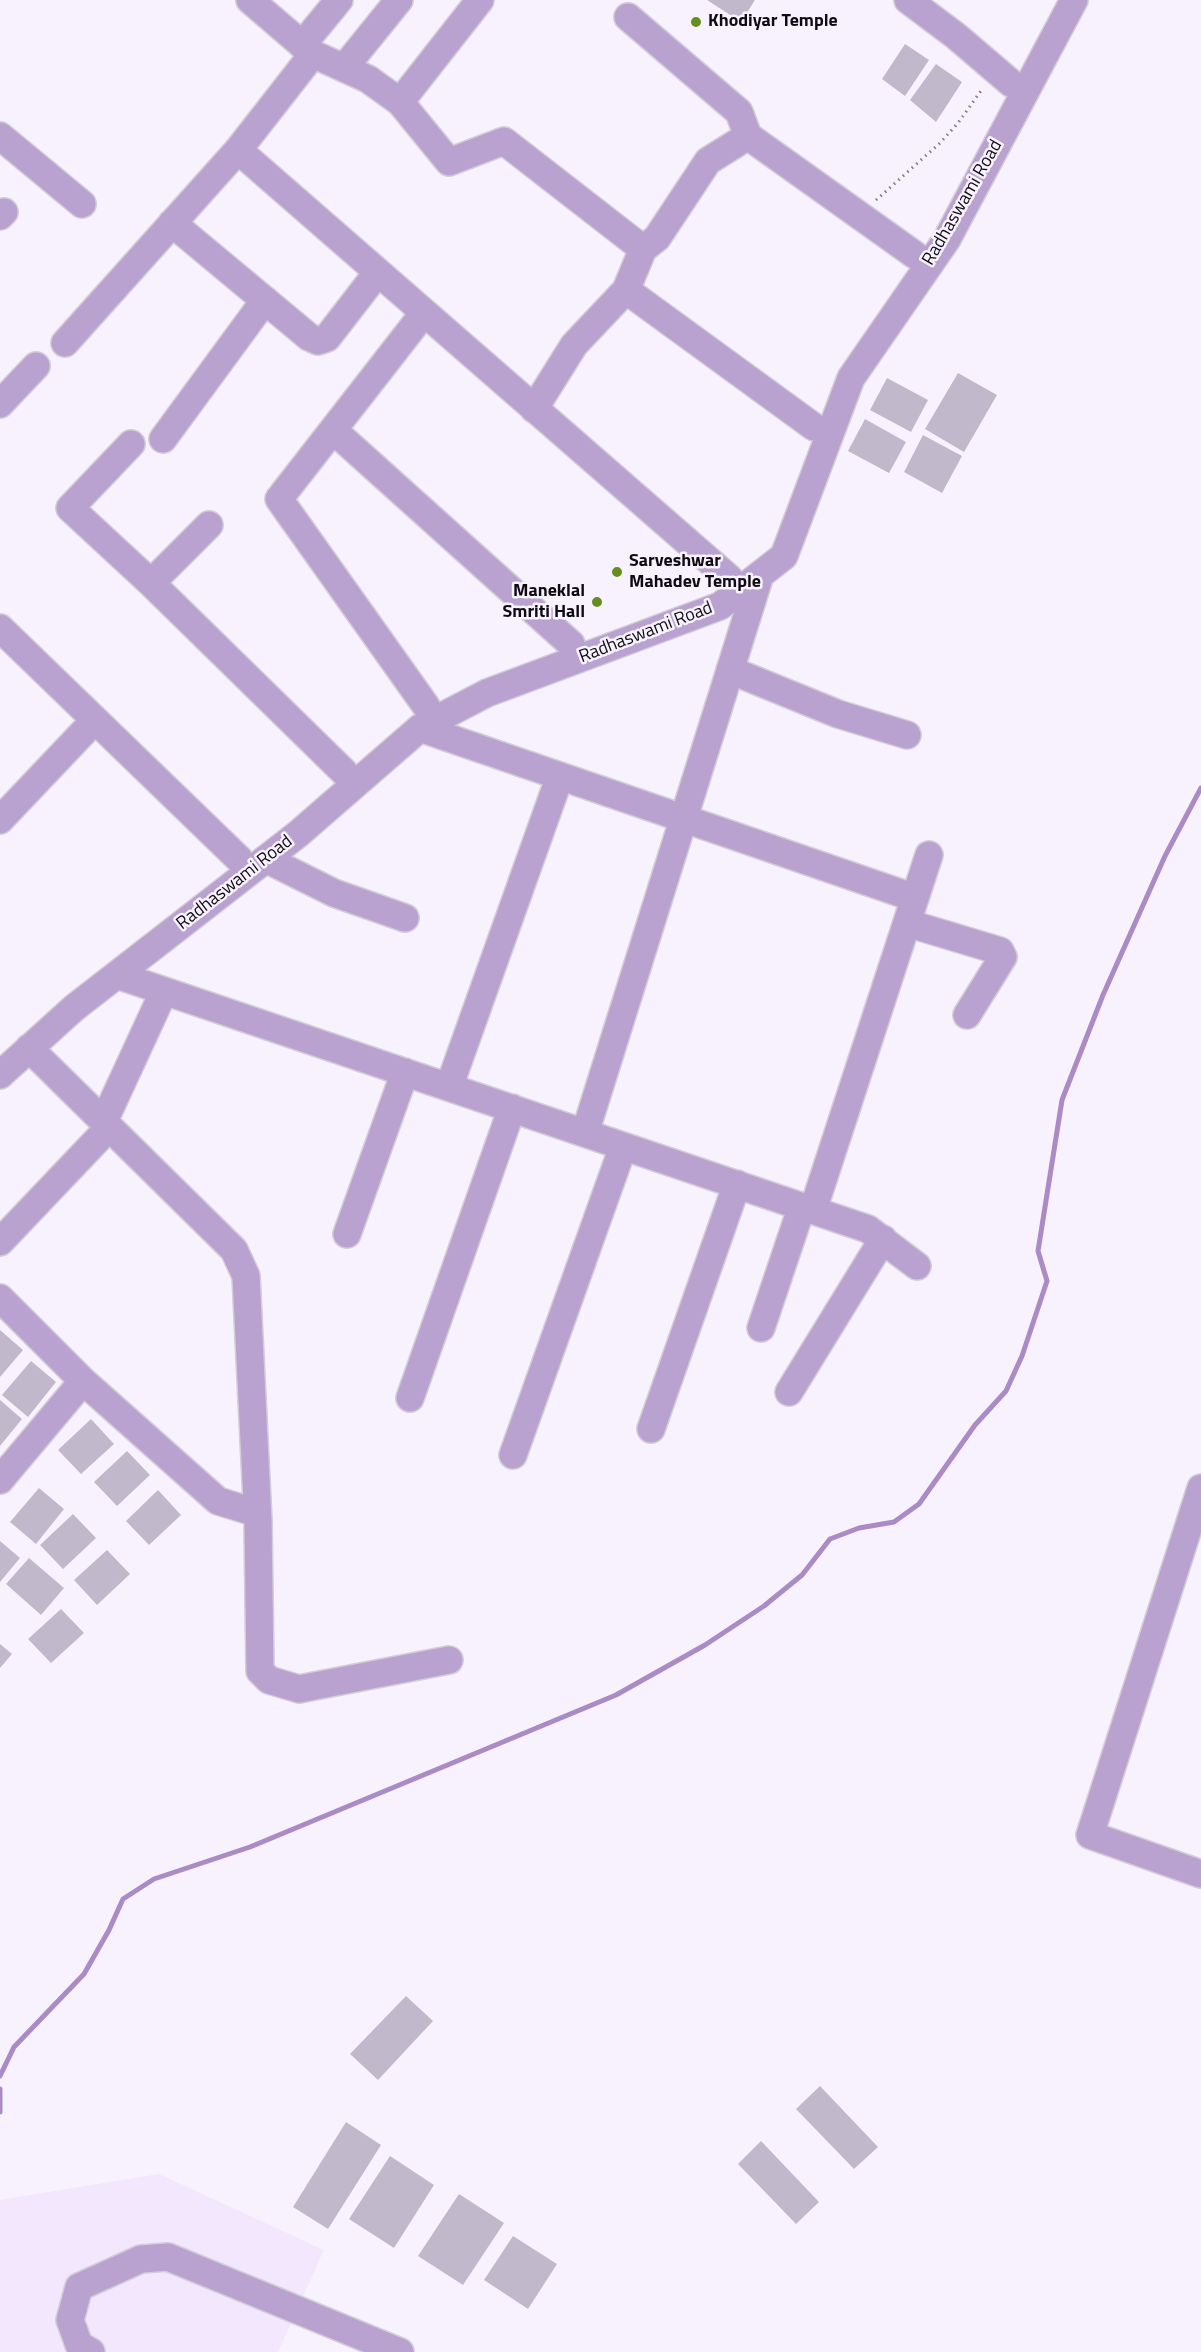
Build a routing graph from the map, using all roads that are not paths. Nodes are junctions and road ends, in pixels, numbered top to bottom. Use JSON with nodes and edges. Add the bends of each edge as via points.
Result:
{"nodes":[{"id":1,"x":339,"y":0,"type":"edge"},
{"id":2,"x":399,"y":0,"type":"edge"},
{"id":3,"x":480,"y":0,"type":"edge"},
{"id":4,"x":908,"y":0,"type":"edge"},
{"id":5,"x":1055,"y":0,"type":"edge"},
{"id":6,"x":1074,"y":0,"type":"edge"},
{"id":7,"x":265,"y":5,"type":"edge"},
{"id":8,"x":628,"y":18,"type":"dead end"},
{"id":9,"x":308,"y":49,"type":"junction"},
{"id":10,"x":344,"y":68,"type":"junction"},
{"id":11,"x":1003,"y":77,"type":"junction"},
{"id":12,"x":400,"y":102,"type":"junction"},
{"id":13,"x":0,"y":136,"type":"edge"},
{"id":14,"x":748,"y":136,"type":"junction"},
{"id":15,"x":238,"y":150,"type":"junction"},
{"id":16,"x":82,"y":204,"type":"dead end"},
{"id":17,"x":172,"y":223,"type":"junction"},
{"id":18,"x":643,"y":249,"type":"junction"},
{"id":19,"x":915,"y":255,"type":"junction"},
{"id":20,"x":378,"y":272,"type":"junction"},
{"id":21,"x":626,"y":290,"type":"junction"},
{"id":22,"x":265,"y":300,"type":"junction"},
{"id":23,"x":424,"y":313,"type":"junction"},
{"id":24,"x":65,"y":343,"type":"dead end"},
{"id":25,"x":36,"y":366,"type":"dead end"},
{"id":26,"x":0,"y":404,"type":"edge"},
{"id":27,"x":534,"y":409,"type":"junction"},
{"id":28,"x":814,"y":427,"type":"junction"},
{"id":29,"x":333,"y":430,"type":"junction"},
{"id":30,"x":163,"y":439,"type":"dead end"},
{"id":31,"x":131,"y":444,"type":"dead end"},
{"id":32,"x":209,"y":525,"type":"dead end"},
{"id":33,"x":760,"y":575,"type":"junction"},
{"id":34,"x":729,"y":578,"type":"junction"},
{"id":35,"x":151,"y":583,"type":"junction"},
{"id":36,"x":0,"y":628,"type":"edge"},
{"id":37,"x":571,"y":644,"type":"junction"},
{"id":38,"x":730,"y":670,"type":"junction"},
{"id":39,"x":423,"y":717,"type":"junction"},
{"id":40,"x":95,"y":720,"type":"junction"},
{"id":41,"x":907,"y":735,"type":"dead end"},
{"id":42,"x":344,"y":772,"type":"junction"},
{"id":43,"x":560,"y":776,"type":"junction"},
{"id":44,"x":683,"y":819,"type":"junction"},
{"id":45,"x":0,"y":820,"type":"edge"},
{"id":46,"x":930,"y":855,"type":"dead end"},
{"id":47,"x":238,"y":859,"type":"junction"},
{"id":48,"x":266,"y":859,"type":"junction"},
{"id":49,"x":911,"y":910,"type":"junction"},
{"id":50,"x":405,"y":918,"type":"dead end"},
{"id":51,"x":117,"y":975,"type":"junction"},
{"id":52,"x":164,"y":991,"type":"junction"},
{"id":53,"x":967,"y":1015,"type":"dead end"},
{"id":54,"x":29,"y":1048,"type":"junction"},
{"id":55,"x":0,"y":1052,"type":"edge"},
{"id":56,"x":405,"y":1072,"type":"junction"},
{"id":57,"x":0,"y":1075,"type":"edge"},
{"id":58,"x":449,"y":1087,"type":"junction"},
{"id":59,"x":512,"y":1108,"type":"junction"},
{"id":60,"x":101,"y":1130,"type":"junction"},
{"id":61,"x":585,"y":1132,"type":"junction"},
{"id":62,"x":623,"y":1147,"type":"junction"},
{"id":63,"x":737,"y":1184,"type":"junction"},
{"id":64,"x":808,"y":1208,"type":"junction"},
{"id":65,"x":347,"y":1234,"type":"dead end"},
{"id":66,"x":883,"y":1239,"type":"junction"},
{"id":67,"x":0,"y":1242,"type":"edge"},
{"id":68,"x":917,"y":1266,"type":"dead end"},
{"id":69,"x":0,"y":1298,"type":"edge"},
{"id":70,"x":761,"y":1328,"type":"dead end"},
{"id":71,"x":83,"y":1381,"type":"junction"},
{"id":72,"x":789,"y":1392,"type":"dead end"},
{"id":73,"x":410,"y":1398,"type":"dead end"},
{"id":74,"x":651,"y":1429,"type":"dead end"},
{"id":75,"x":513,"y":1455,"type":"dead end"},
{"id":76,"x":0,"y":1480,"type":"edge"},
{"id":77,"x":1201,"y":1488,"type":"edge"},
{"id":78,"x":257,"y":1513,"type":"junction"},
{"id":79,"x":448,"y":1660,"type":"dead end"},
{"id":80,"x":1201,"y":1874,"type":"edge"},
{"id":81,"x":91,"y":2352,"type":"edge"},
{"id":82,"x":400,"y":2352,"type":"edge"}],
"edges":[{"from":1,"to":9,"type":"street"},
{"from":2,"to":10,"type":"street"},
{"from":3,"to":12,"type":"street"},
{"from":4,"to":11,"type":"street"},
{"from":5,"to":11,"type":"street","name":"Radhaswami Road"},
{"from":6,"to":33,"type":"street","name":"Radhaswami Road","via":[[947,239],[851,378],[784,556]]},
{"from":7,"to":9,"type":"street"},
{"from":8,"to":14,"type":"street","via":[[739,112]]},
{"from":9,"to":10,"type":"street"},
{"from":9,"to":15,"type":"street"},
{"from":10,"to":12,"type":"street","via":[[368,79]]},
{"from":11,"to":19,"type":"street","name":"Radhaswami Road","via":[[932,230]]},
{"from":12,"to":18,"type":"street","via":[[449,162],[504,141]]},
{"from":13,"to":16,"type":"street"},
{"from":14,"to":18,"type":"street","via":[[708,161],[657,238]]},
{"from":14,"to":19,"type":"street"},
{"from":15,"to":17,"type":"street"},
{"from":15,"to":20,"type":"street"},
{"from":17,"to":22,"type":"street"},
{"from":17,"to":24,"type":"street"},
{"from":18,"to":21,"type":"street"},
{"from":19,"to":28,"type":"street","name":"Radhaswami Road","via":[[836,370]]},
{"from":20,"to":22,"type":"street","via":[[327,338],[318,341]]},
{"from":20,"to":23,"type":"street"},
{"from":21,"to":27,"type":"street","via":[[574,345]]},
{"from":21,"to":28,"type":"street"},
{"from":22,"to":30,"type":"street"},
{"from":23,"to":27,"type":"street"},
{"from":23,"to":29,"type":"street"},
{"from":25,"to":26,"type":"street"},
{"from":27,"to":34,"type":"street"},
{"from":28,"to":34,"type":"street","name":"Radhaswami Road","via":[[770,545]]},
{"from":29,"to":37,"type":"street"},
{"from":29,"to":39,"type":"street","via":[[279,499]]},
{"from":31,"to":35,"type":"street","via":[[70,508]]},
{"from":32,"to":35,"type":"street"},
{"from":33,"to":38,"type":"street"},
{"from":33,"to":39,"type":"street","name":"Radhaswami Road","via":[[720,606]]},
{"from":34,"to":37,"type":"street","name":"Radhaswami Road","via":[[712,591]]},
{"from":35,"to":42,"type":"street"},
{"from":36,"to":40,"type":"street"},
{"from":37,"to":39,"type":"street","name":"Radhaswami Road","via":[[480,678]]},
{"from":38,"to":41,"type":"street","via":[[838,714]]},
{"from":38,"to":44,"type":"street"},
{"from":39,"to":42,"type":"street","name":"Radhaswami Road","via":[[411,714]]},
{"from":39,"to":43,"type":"street"},
{"from":39,"to":48,"type":"street","name":"Radhaswami Road"},
{"from":40,"to":45,"type":"street"},
{"from":40,"to":47,"type":"street"},
{"from":42,"to":47,"type":"street","name":"Radhaswami Road"},
{"from":43,"to":44,"type":"street"},
{"from":43,"to":58,"type":"street"},
{"from":44,"to":49,"type":"street"},
{"from":44,"to":61,"type":"street"},
{"from":46,"to":49,"type":"street"},
{"from":47,"to":55,"type":"street","name":"Radhaswami Road","via":[[64,996]]},
{"from":48,"to":50,"type":"street","via":[[334,893]]},
{"from":48,"to":51,"type":"street","name":"Radhaswami Road"},
{"from":49,"to":53,"type":"street","via":[[1000,951],[1003,957]]},
{"from":49,"to":64,"type":"street"},
{"from":51,"to":52,"type":"street"},
{"from":51,"to":54,"type":"street","name":"Radhaswami Road"},
{"from":52,"to":56,"type":"street"},
{"from":52,"to":60,"type":"street"},
{"from":54,"to":57,"type":"street","name":"Radhaswami Road"},
{"from":54,"to":60,"type":"street"},
{"from":56,"to":58,"type":"street"},
{"from":56,"to":65,"type":"street"},
{"from":58,"to":59,"type":"street"},
{"from":59,"to":61,"type":"street"},
{"from":59,"to":73,"type":"street"},
{"from":60,"to":67,"type":"street"},
{"from":60,"to":78,"type":"street","via":[[234,1250],[246,1276]]},
{"from":61,"to":62,"type":"street"},
{"from":62,"to":63,"type":"street"},
{"from":62,"to":75,"type":"street"},
{"from":63,"to":64,"type":"street"},
{"from":63,"to":74,"type":"street"},
{"from":64,"to":66,"type":"street","via":[[868,1229]]},
{"from":64,"to":70,"type":"street"},
{"from":66,"to":68,"type":"street"},
{"from":66,"to":72,"type":"street"},
{"from":69,"to":71,"type":"street"},
{"from":71,"to":76,"type":"street"},
{"from":71,"to":78,"type":"street","via":[[218,1501]]},
{"from":77,"to":80,"type":"street","via":[[1090,1834]]},
{"from":78,"to":79,"type":"street","via":[[260,1671],[269,1680],[299,1689]]},
{"from":81,"to":82,"type":"street","via":[[79,2345],[70,2320],[79,2287],[141,2259],[168,2257]]}]}
